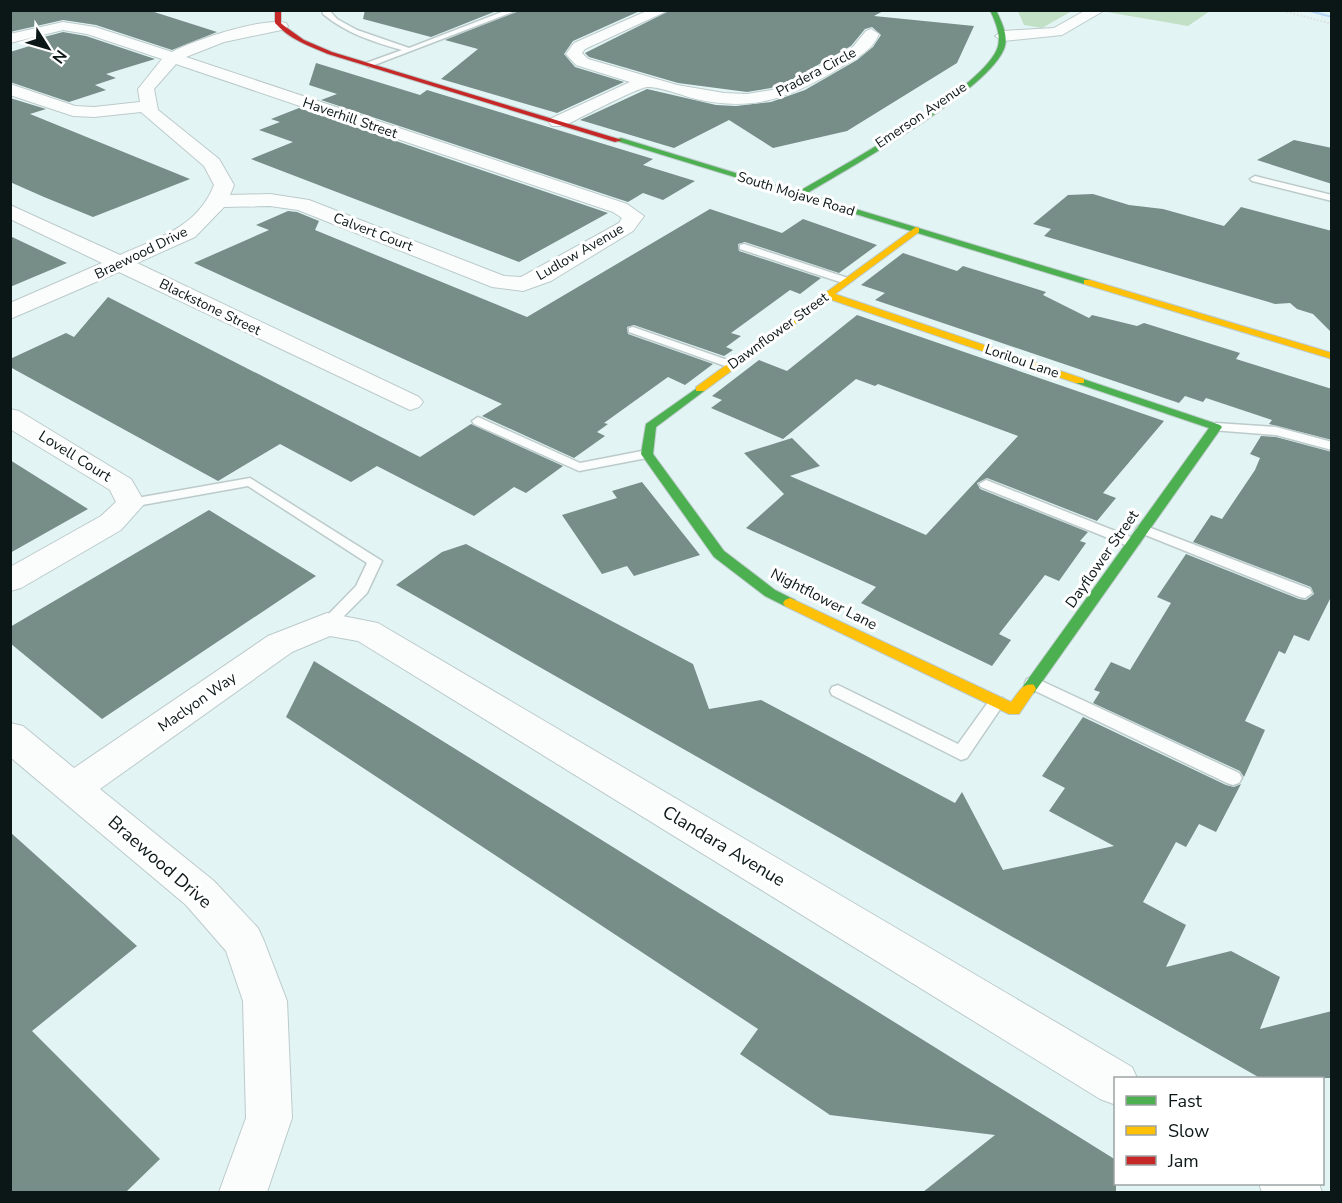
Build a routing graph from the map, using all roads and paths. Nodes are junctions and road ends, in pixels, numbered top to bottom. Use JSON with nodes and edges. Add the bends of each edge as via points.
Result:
{"nodes":[{"id":1,"x":278,"y":10,"type":"edge"},
{"id":2,"x":326,"y":10,"type":"edge"},
{"id":3,"x":515,"y":10,"type":"edge"},
{"id":4,"x":662,"y":10,"type":"edge"},
{"id":5,"x":993,"y":10,"type":"edge"},
{"id":6,"x":1098,"y":10,"type":"edge"},
{"id":7,"x":1280,"y":10,"type":"edge"},
{"id":8,"x":1332,"y":24,"type":"edge"},
{"id":9,"x":281,"y":26,"type":"junction"},
{"id":10,"x":871,"y":34,"type":"dead end"},
{"id":11,"x":1003,"y":36,"type":"junction"},
{"id":12,"x":10,"y":39,"type":"edge"},
{"id":13,"x":409,"y":50,"type":"junction"},
{"id":14,"x":175,"y":59,"type":"junction"},
{"id":15,"x":369,"y":65,"type":"junction"},
{"id":16,"x":648,"y":80,"type":"junction"},
{"id":17,"x":10,"y":89,"type":"edge"},
{"id":18,"x":147,"y":106,"type":"junction"},
{"id":19,"x":558,"y":122,"type":"junction"},
{"id":20,"x":1255,"y":179,"type":"dead end"},
{"id":21,"x":798,"y":195,"type":"junction"},
{"id":22,"x":1332,"y":198,"type":"edge"},
{"id":23,"x":219,"y":201,"type":"junction"},
{"id":24,"x":10,"y":211,"type":"edge"},
{"id":25,"x":634,"y":216,"type":"joint"},
{"id":26,"x":916,"y":230,"type":"junction"},
{"id":27,"x":744,"y":247,"type":"dead end"},
{"id":28,"x":122,"y":264,"type":"junction"},
{"id":29,"x":847,"y":281,"type":"junction"},
{"id":30,"x":523,"y":284,"type":"joint"},
{"id":31,"x":828,"y":295,"type":"junction"},
{"id":32,"x":10,"y":312,"type":"edge"},
{"id":33,"x":633,"y":330,"type":"dead end"},
{"id":34,"x":1332,"y":356,"type":"edge"},
{"id":35,"x":732,"y":365,"type":"junction"},
{"id":36,"x":410,"y":402,"type":"dead end"},
{"id":37,"x":10,"y":417,"type":"edge"},
{"id":38,"x":478,"y":421,"type":"dead end"},
{"id":39,"x":1216,"y":427,"type":"junction"},
{"id":40,"x":1332,"y":446,"type":"edge"},
{"id":41,"x":647,"y":454,"type":"junction"},
{"id":42,"x":986,"y":484,"type":"dead end"},
{"id":43,"x":131,"y":503,"type":"junction"},
{"id":44,"x":1143,"y":529,"type":"junction"},
{"id":45,"x":1133,"y":543,"type":"junction"},
{"id":46,"x":10,"y":580,"type":"edge"},
{"id":47,"x":1305,"y":593,"type":"dead end"},
{"id":48,"x":327,"y":624,"type":"junction"},
{"id":49,"x":1033,"y":683,"type":"junction"},
{"id":50,"x":838,"y":691,"type":"dead end"},
{"id":51,"x":997,"y":702,"type":"junction"},
{"id":52,"x":1014,"y":710,"type":"joint"},
{"id":53,"x":10,"y":736,"type":"edge"},
{"id":54,"x":1233,"y":778,"type":"dead end"},
{"id":55,"x":73,"y":788,"type":"junction"},
{"id":56,"x":1114,"y":1082,"type":"edge"},
{"id":57,"x":243,"y":1192,"type":"edge"}],
"edges":[{"from":1,"to":9,"type":"street"},
{"from":2,"to":13,"type":"lane","via":[[341,27]]},
{"from":3,"to":13,"type":"lane"},
{"from":4,"to":16,"type":"street","name":"Pradera Circle","via":[[579,46],[574,54],[582,62]]},
{"from":5,"to":11,"type":"street"},
{"from":6,"to":11,"type":"street","via":[[1057,32]]},
{"from":7,"to":8,"type":"path"},
{"from":9,"to":14,"type":"street","via":[[212,43]]},
{"from":9,"to":15,"type":"street","name":"South Mojave Road","via":[[302,41]]},
{"from":10,"to":16,"type":"street","name":"Pradera Circle","via":[[858,51],[768,97],[724,99]]},
{"from":11,"to":21,"type":"street","name":"Emerson Avenue","via":[[1001,49],[982,73],[938,107]]},
{"from":12,"to":14,"type":"street","name":"Haverhill Street","via":[[63,26],[90,30]]},
{"from":13,"to":15,"type":"lane"},
{"from":14,"to":18,"type":"street","via":[[164,66],[146,89]]},
{"from":14,"to":25,"type":"street","name":"Haverhill Street","via":[[620,208]]},
{"from":15,"to":19,"type":"street","name":"South Mojave Road"},
{"from":16,"to":19,"type":"street"},
{"from":17,"to":18,"type":"street","via":[[73,111]]},
{"from":18,"to":23,"type":"street","via":[[212,163],[224,185]]},
{"from":19,"to":21,"type":"street","name":"South Mojave Road"},
{"from":20,"to":22,"type":"lane"},
{"from":21,"to":26,"type":"street","name":"South Mojave Road"},
{"from":23,"to":28,"type":"street","name":"Braewood Drive","via":[[188,233]]},
{"from":23,"to":30,"type":"street","name":"Calvert Court","via":[[302,204],[500,282]]},
{"from":24,"to":28,"type":"street","name":"Blackstone Street"},
{"from":25,"to":30,"type":"street","name":"Ludlow Avenue","via":[[626,227]]},
{"from":26,"to":29,"type":"street","name":"Dawnflower Street"},
{"from":26,"to":34,"type":"street","name":"South Mojave Road"},
{"from":27,"to":29,"type":"lane"},
{"from":28,"to":32,"type":"street","name":"Braewood Drive"},
{"from":28,"to":36,"type":"street","name":"Blackstone Street"},
{"from":29,"to":31,"type":"street","name":"Dawnflower Street"},
{"from":31,"to":35,"type":"street","name":"Dawnflower Street"},
{"from":31,"to":39,"type":"street","name":"Lorilou Lane"},
{"from":33,"to":35,"type":"lane"},
{"from":35,"to":41,"type":"street","name":"Dawnflower Street","via":[[650,426]]},
{"from":37,"to":43,"type":"street","name":"Lovell Court","via":[[121,485]]},
{"from":38,"to":41,"type":"lane","via":[[579,466]]},
{"from":39,"to":40,"type":"lane","via":[[1276,431]]},
{"from":39,"to":44,"type":"street","name":"Dayflower Street"},
{"from":41,"to":51,"type":"street","name":"Nightflower Lane","via":[[719,554],[770,593]]},
{"from":42,"to":45,"type":"lane"},
{"from":43,"to":46,"type":"street","via":[[111,523]]},
{"from":43,"to":48,"type":"lane","via":[[250,482],[375,561],[362,589]]},
{"from":44,"to":45,"type":"street","name":"Dayflower Street"},
{"from":44,"to":47,"type":"lane"},
{"from":45,"to":49,"type":"street","name":"Dayflower Street"},
{"from":48,"to":55,"type":"street","name":"Maclyon Way","via":[[280,644]]},
{"from":48,"to":56,"type":"street","name":"Clandara Avenue","via":[[367,632]]},
{"from":49,"to":52,"type":"street","name":"Dayflower Street"},
{"from":49,"to":54,"type":"lane"},
{"from":50,"to":51,"type":"lane","via":[[961,753]]},
{"from":51,"to":52,"type":"street","name":"Nightflower Lane"},
{"from":53,"to":55,"type":"street","name":"Braewood Drive"},
{"from":55,"to":57,"type":"street","name":"Braewood Drive","via":[[200,893],[243,941],[265,1001],[269,1118]]}]}
